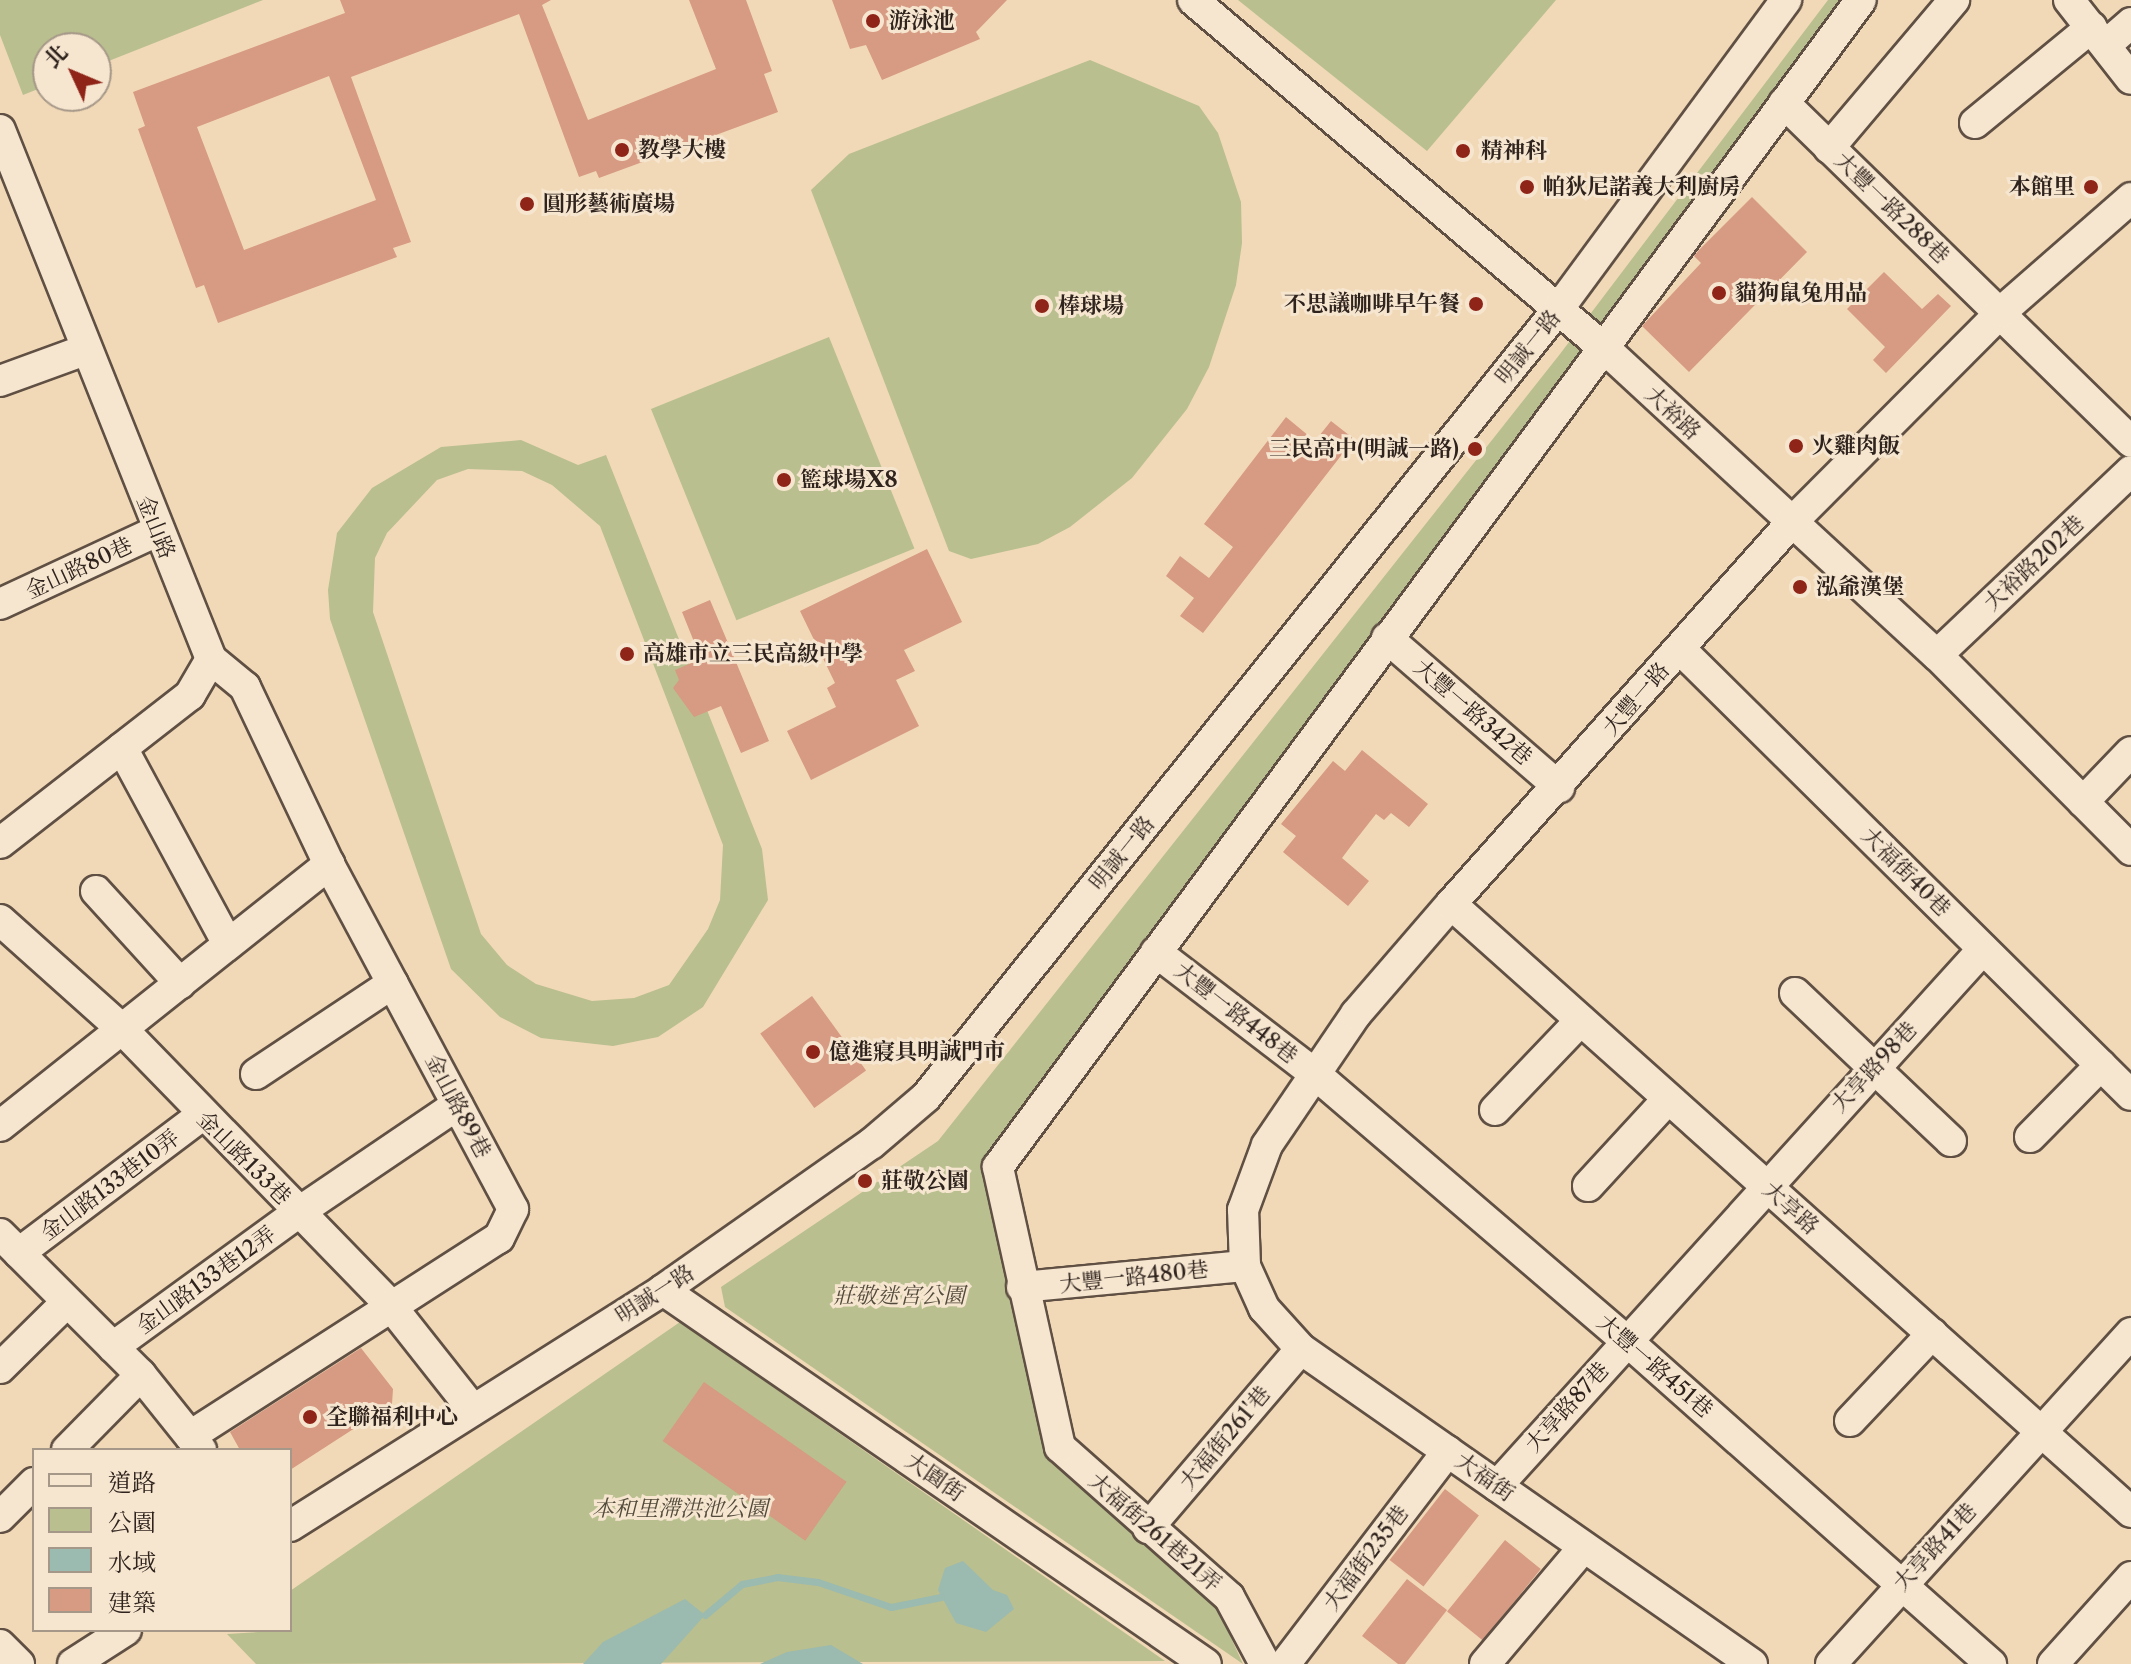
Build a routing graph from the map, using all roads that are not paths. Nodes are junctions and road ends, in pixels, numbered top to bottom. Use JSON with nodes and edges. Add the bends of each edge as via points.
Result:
{"nodes":[{"id":1,"x":1193,"y":0,"type":"edge"},
{"id":2,"x":1786,"y":0,"type":"edge"},
{"id":3,"x":1861,"y":0,"type":"edge"},
{"id":4,"x":1954,"y":0,"type":"edge"},
{"id":5,"x":2069,"y":0,"type":"edge"},
{"id":6,"x":2131,"y":23,"type":"edge"},
{"id":7,"x":2100,"y":36,"type":"junction"},
{"id":8,"x":2131,"y":79,"type":"edge"},
{"id":9,"x":1784,"y":103,"type":"junction"},
{"id":10,"x":1975,"y":123,"type":"dead end"},
{"id":11,"x":0,"y":130,"type":"edge"},
{"id":12,"x":1829,"y":148,"type":"junction"},
{"id":13,"x":2131,"y":198,"type":"edge"},
{"id":14,"x":1559,"y":308,"type":"junction"},
{"id":15,"x":2001,"y":312,"type":"junction"},
{"id":16,"x":1604,"y":348,"type":"junction"},
{"id":17,"x":85,"y":350,"type":"junction"},
{"id":18,"x":0,"y":381,"type":"edge"},
{"id":19,"x":2131,"y":442,"type":"edge"},
{"id":20,"x":2131,"y":471,"type":"edge"},
{"id":21,"x":1791,"y":523,"type":"junction"},
{"id":22,"x":157,"y":531,"type":"junction"},
{"id":23,"x":1,"y":600,"type":"edge"},
{"id":24,"x":1387,"y":638,"type":"junction"},
{"id":25,"x":1680,"y":649,"type":"junction"},
{"id":26,"x":1937,"y":655,"type":"junction"},
{"id":27,"x":211,"y":659,"type":"junction"},
{"id":28,"x":122,"y":748,"type":"junction"},
{"id":29,"x":2131,"y":752,"type":"edge"},
{"id":30,"x":1559,"y":787,"type":"junction"},
{"id":31,"x":2083,"y":802,"type":"junction"},
{"id":32,"x":0,"y":843,"type":"edge"},
{"id":33,"x":2131,"y":850,"type":"edge"},
{"id":34,"x":329,"y":864,"type":"junction"},
{"id":35,"x":96,"y":891,"type":"dead end"},
{"id":36,"x":1451,"y":904,"type":"junction"},
{"id":37,"x":0,"y":920,"type":"edge"},
{"id":38,"x":228,"y":944,"type":"junction"},
{"id":39,"x":1983,"y":949,"type":"junction"},
{"id":40,"x":1156,"y":952,"type":"junction"},
{"id":41,"x":180,"y":983,"type":"junction"},
{"id":42,"x":393,"y":983,"type":"junction"},
{"id":43,"x":1795,"y":993,"type":"dead end"},
{"id":44,"x":1581,"y":1020,"type":"junction"},
{"id":45,"x":123,"y":1030,"type":"junction"},
{"id":46,"x":2101,"y":1065,"type":"junction"},
{"id":47,"x":1874,"y":1068,"type":"junction"},
{"id":48,"x":256,"y":1074,"type":"dead end"},
{"id":49,"x":1315,"y":1074,"type":"junction"},
{"id":50,"x":2131,"y":1095,"type":"edge"},
{"id":51,"x":1668,"y":1099,"type":"junction"},
{"id":52,"x":457,"y":1105,"type":"junction"},
{"id":53,"x":1495,"y":1110,"type":"dead end"},
{"id":54,"x":201,"y":1116,"type":"junction"},
{"id":55,"x":0,"y":1126,"type":"edge"},
{"id":56,"x":2030,"y":1137,"type":"dead end"},
{"id":57,"x":1951,"y":1141,"type":"dead end"},
{"id":58,"x":1765,"y":1185,"type":"junction"},
{"id":59,"x":1588,"y":1186,"type":"dead end"},
{"id":60,"x":299,"y":1212,"type":"junction"},
{"id":61,"x":9,"y":1244,"type":"edge"},
{"id":62,"x":1245,"y":1266,"type":"junction"},
{"id":63,"x":1022,"y":1287,"type":"junction"},
{"id":64,"x":663,"y":1290,"type":"junction"},
{"id":65,"x":67,"y":1302,"type":"junction"},
{"id":66,"x":391,"y":1306,"type":"junction"},
{"id":67,"x":2131,"y":1333,"type":"edge"},
{"id":68,"x":1932,"y":1334,"type":"junction"},
{"id":69,"x":1627,"y":1341,"type":"junction"},
{"id":70,"x":113,"y":1347,"type":"junction"},
{"id":71,"x":1301,"y":1349,"type":"junction"},
{"id":72,"x":0,"y":1368,"type":"edge"},
{"id":73,"x":141,"y":1375,"type":"junction"},
{"id":74,"x":473,"y":1410,"type":"junction"},
{"id":75,"x":1850,"y":1421,"type":"dead end"},
{"id":76,"x":2042,"y":1432,"type":"junction"},
{"id":77,"x":196,"y":1443,"type":"edge"},
{"id":78,"x":69,"y":1448,"type":"edge"},
{"id":79,"x":1448,"y":1451,"type":"junction"},
{"id":80,"x":32,"y":1485,"type":"edge"},
{"id":81,"x":1497,"y":1486,"type":"junction"},
{"id":82,"x":2131,"y":1512,"type":"edge"},
{"id":83,"x":0,"y":1517,"type":"edge"},
{"id":84,"x":292,"y":1525,"type":"edge"},
{"id":85,"x":1148,"y":1528,"type":"junction"},
{"id":86,"x":1584,"y":1547,"type":"junction"},
{"id":87,"x":2131,"y":1577,"type":"edge"},
{"id":88,"x":1900,"y":1584,"type":"junction"},
{"id":89,"x":123,"y":1632,"type":"edge"},
{"id":90,"x":0,"y":1645,"type":"edge"},
{"id":91,"x":78,"y":1663,"type":"edge"},
{"id":92,"x":19,"y":1664,"type":"edge"},
{"id":93,"x":1206,"y":1664,"type":"edge"},
{"id":94,"x":1265,"y":1664,"type":"edge"},
{"id":95,"x":1285,"y":1664,"type":"edge"},
{"id":96,"x":1485,"y":1664,"type":"edge"},
{"id":97,"x":1752,"y":1664,"type":"edge"},
{"id":98,"x":1831,"y":1664,"type":"edge"},
{"id":99,"x":1991,"y":1664,"type":"edge"},
{"id":100,"x":2053,"y":1664,"type":"edge"}],
"edges":[{"from":1,"to":14,"type":"street","name":"大裕路"},
{"from":2,"to":14,"type":"street","name":"明誠一路"},
{"from":3,"to":9,"type":"street"},
{"from":4,"to":12,"type":"street"},
{"from":5,"to":7,"type":"street"},
{"from":6,"to":7,"type":"street"},
{"from":7,"to":8,"type":"street"},
{"from":7,"to":10,"type":"street"},
{"from":9,"to":12,"type":"street","name":"大豐一路288巷"},
{"from":9,"to":16,"type":"street"},
{"from":11,"to":17,"type":"street","name":"金山路"},
{"from":12,"to":15,"type":"street","name":"大豐一路288巷"},
{"from":13,"to":15,"type":"street","name":"大豐一路"},
{"from":14,"to":16,"type":"street","name":"大裕路"},
{"from":14,"to":64,"type":"street","name":"明誠一路","via":[[926,1097],[871,1144]]},
{"from":15,"to":19,"type":"street","name":"大豐一路288巷"},
{"from":15,"to":21,"type":"street","name":"大豐一路"},
{"from":16,"to":21,"type":"street","name":"大裕路"},
{"from":16,"to":24,"type":"street"},
{"from":17,"to":18,"type":"street"},
{"from":17,"to":22,"type":"street","name":"金山路"},
{"from":20,"to":26,"type":"street","name":"大裕路202巷"},
{"from":21,"to":25,"type":"street","name":"大豐一路"},
{"from":21,"to":26,"type":"street","name":"大裕路"},
{"from":22,"to":23,"type":"street","name":"金山路80巷"},
{"from":22,"to":27,"type":"street","name":"金山路"},
{"from":24,"to":30,"type":"street","name":"大豐一路342巷"},
{"from":24,"to":40,"type":"street"},
{"from":25,"to":30,"type":"street","name":"大豐一路"},
{"from":25,"to":39,"type":"street","name":"大福街40巷"},
{"from":26,"to":31,"type":"street","name":"大裕路"},
{"from":27,"to":28,"type":"street","via":[[190,695]]},
{"from":27,"to":34,"type":"street","name":"金山路89巷","via":[[245,687]]},
{"from":28,"to":32,"type":"street"},
{"from":28,"to":38,"type":"street"},
{"from":29,"to":31,"type":"street"},
{"from":30,"to":36,"type":"street","name":"大豐一路"},
{"from":31,"to":33,"type":"street","name":"大裕路"},
{"from":34,"to":38,"type":"street"},
{"from":34,"to":42,"type":"street","name":"金山路89巷"},
{"from":35,"to":41,"type":"street"},
{"from":36,"to":44,"type":"street","name":"大享路"},
{"from":36,"to":49,"type":"street","name":"大豐一路","via":[[1356,1014]]},
{"from":37,"to":45,"type":"street","name":"金山路133巷"},
{"from":38,"to":41,"type":"street"},
{"from":39,"to":46,"type":"street","name":"大福街40巷"},
{"from":39,"to":47,"type":"street","name":"大享路98巷"},
{"from":40,"to":49,"type":"street","name":"大豐一路448巷"},
{"from":40,"to":63,"type":"street","via":[[998,1167]]},
{"from":41,"to":45,"type":"street"},
{"from":42,"to":48,"type":"street"},
{"from":42,"to":52,"type":"street","name":"金山路89巷"},
{"from":43,"to":47,"type":"street"},
{"from":44,"to":51,"type":"street","name":"大享路"},
{"from":44,"to":53,"type":"street"},
{"from":45,"to":54,"type":"street","name":"金山路133巷"},
{"from":45,"to":55,"type":"street"},
{"from":46,"to":50,"type":"street","name":"大福街40巷"},
{"from":46,"to":56,"type":"street"},
{"from":47,"to":57,"type":"street"},
{"from":47,"to":58,"type":"street","name":"大享路98巷"},
{"from":49,"to":62,"type":"street","name":"大豐一路","via":[[1267,1145],[1243,1210]]},
{"from":49,"to":69,"type":"street","name":"大豐一路451巷"},
{"from":51,"to":58,"type":"street","name":"大享路"},
{"from":51,"to":59,"type":"street"},
{"from":52,"to":60,"type":"street","name":"金山路133巷12弄"},
{"from":52,"to":66,"type":"street","name":"金山路89巷","via":[[513,1209],[499,1238]]},
{"from":54,"to":60,"type":"street","name":"金山路133巷"},
{"from":54,"to":61,"type":"street","name":"金山路133巷10弄"},
{"from":58,"to":68,"type":"street","name":"大享路"},
{"from":58,"to":69,"type":"street","name":"大享路87巷"},
{"from":60,"to":66,"type":"street","name":"金山路133巷"},
{"from":60,"to":70,"type":"street","name":"金山路133巷12弄"},
{"from":61,"to":65,"type":"street"},
{"from":62,"to":63,"type":"street","name":"大豐一路480巷"},
{"from":62,"to":71,"type":"street","name":"大福街","via":[[1264,1308]]},
{"from":63,"to":85,"type":"street","name":"大福街261巷21弄","via":[[1060,1447]]},
{"from":64,"to":74,"type":"street","name":"明誠一路"},
{"from":64,"to":93,"type":"street","name":"大園街"},
{"from":65,"to":70,"type":"street"},
{"from":65,"to":72,"type":"street"},
{"from":66,"to":74,"type":"street","name":"金山路133巷"},
{"from":66,"to":77,"type":"street","name":"金山路89巷"},
{"from":67,"to":76,"type":"street","name":"大享路41巷"},
{"from":68,"to":75,"type":"street"},
{"from":68,"to":76,"type":"street","name":"大享路"},
{"from":69,"to":81,"type":"street","name":"大享路87巷"},
{"from":69,"to":88,"type":"street","name":"大豐一路451巷"},
{"from":70,"to":73,"type":"street"},
{"from":71,"to":79,"type":"street","name":"大福街"},
{"from":71,"to":85,"type":"street","name":"大福街261'巷"},
{"from":73,"to":77,"type":"street"},
{"from":73,"to":78,"type":"street"},
{"from":74,"to":84,"type":"street","name":"明誠一路"},
{"from":76,"to":82,"type":"street","name":"大享路"},
{"from":76,"to":88,"type":"street","name":"大享路41巷"},
{"from":79,"to":81,"type":"street","name":"大福街"},
{"from":79,"to":95,"type":"street","name":"大福街235巷"},
{"from":80,"to":83,"type":"street"},
{"from":81,"to":86,"type":"street","name":"大福街"},
{"from":85,"to":94,"type":"street","name":"大福街261巷21弄","via":[[1229,1597]]},
{"from":86,"to":96,"type":"street"},
{"from":86,"to":97,"type":"street","name":"大福街"},
{"from":87,"to":100,"type":"street"},
{"from":88,"to":98,"type":"street","name":"大享路41巷"},
{"from":88,"to":99,"type":"street","name":"大豐一路451巷"},
{"from":89,"to":91,"type":"street"},
{"from":90,"to":92,"type":"street"}]}
